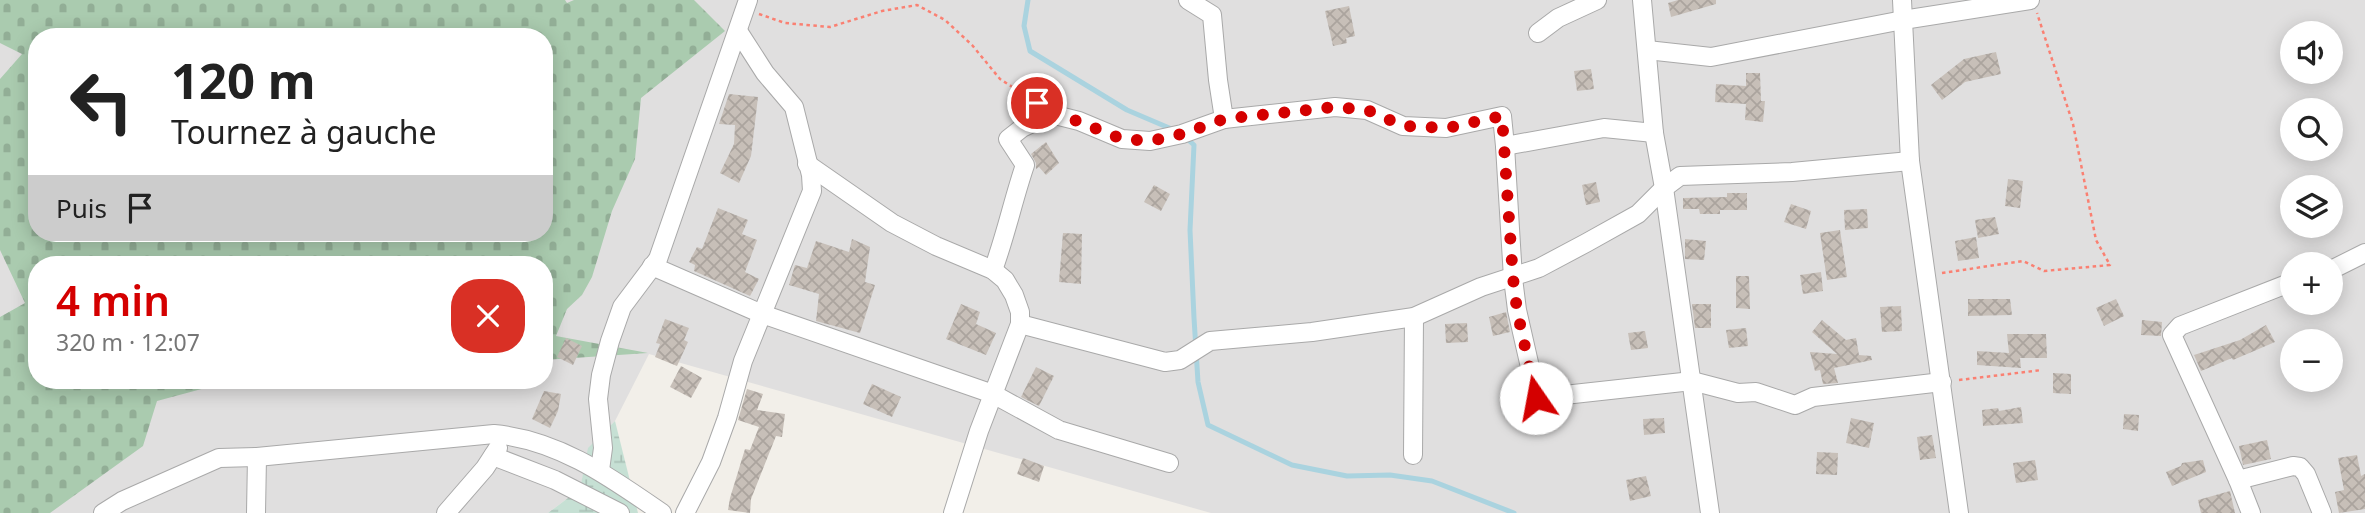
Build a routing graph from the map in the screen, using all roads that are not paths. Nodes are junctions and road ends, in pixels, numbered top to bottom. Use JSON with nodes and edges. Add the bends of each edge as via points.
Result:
{"nodes":[{"id":1,"x":1188,"y":0,"type":"edge"},
{"id":2,"x":1597,"y":0,"type":"edge"},
{"id":3,"x":1642,"y":0,"type":"edge"},
{"id":4,"x":1902,"y":0,"type":"edge"},
{"id":5,"x":743,"y":3,"type":"edge"},
{"id":6,"x":2033,"y":6,"type":"edge"},
{"id":7,"x":1903,"y":20,"type":"junction"},
{"id":8,"x":738,"y":31,"type":"junction"},
{"id":9,"x":1538,"y":33,"type":"dead end"},
{"id":10,"x":1647,"y":50,"type":"junction"},
{"id":11,"x":1224,"y":119,"type":"junction"},
{"id":12,"x":1654,"y":133,"type":"junction"},
{"id":13,"x":1505,"y":146,"type":"junction"},
{"id":14,"x":1910,"y":161,"type":"junction"},
{"id":15,"x":807,"y":164,"type":"junction"},
{"id":16,"x":1664,"y":188,"type":"junction"},
{"id":17,"x":2365,"y":253,"type":"edge"},
{"id":18,"x":2343,"y":264,"type":"edge"},
{"id":19,"x":652,"y":266,"type":"junction"},
{"id":20,"x":993,"y":270,"type":"junction"},
{"id":21,"x":1513,"y":278,"type":"junction"},
{"id":22,"x":2280,"y":287,"type":"edge"},
{"id":23,"x":762,"y":314,"type":"junction"},
{"id":24,"x":1414,"y":317,"type":"junction"},
{"id":25,"x":1020,"y":324,"type":"junction"},
{"id":26,"x":1692,"y":381,"type":"junction"},
{"id":27,"x":1942,"y":382,"type":"junction"},
{"id":28,"x":993,"y":394,"type":"junction"},
{"id":29,"x":506,"y":435,"type":"junction"},
{"id":30,"x":1413,"y":455,"type":"dead end"},
{"id":31,"x":493,"y":456,"type":"junction"},
{"id":32,"x":257,"y":457,"type":"junction"},
{"id":33,"x":1169,"y":463,"type":"dead end"},
{"id":34,"x":600,"y":470,"type":"junction"},
{"id":35,"x":2238,"y":480,"type":"junction"},
{"id":36,"x":103,"y":513,"type":"edge"},
{"id":37,"x":256,"y":513,"type":"edge"},
{"id":38,"x":446,"y":513,"type":"edge"},
{"id":39,"x":620,"y":513,"type":"edge"},
{"id":40,"x":662,"y":513,"type":"edge"},
{"id":41,"x":685,"y":513,"type":"edge"},
{"id":42,"x":953,"y":513,"type":"edge"},
{"id":43,"x":1710,"y":513,"type":"edge"},
{"id":44,"x":1959,"y":513,"type":"edge"},
{"id":45,"x":2251,"y":513,"type":"edge"},
{"id":46,"x":2322,"y":513,"type":"edge"}],
"edges":[{"from":1,"to":11,"type":"street","via":[[1212,15]]},
{"from":2,"to":9,"type":"street"},
{"from":3,"to":10,"type":"street"},
{"from":4,"to":7,"type":"street"},
{"from":5,"to":8,"type":"street"},
{"from":6,"to":7,"type":"street"},
{"from":7,"to":10,"type":"street","via":[[1711,57]]},
{"from":7,"to":14,"type":"street"},
{"from":8,"to":15,"type":"street","via":[[794,107]]},
{"from":8,"to":19,"type":"street"},
{"from":10,"to":12,"type":"street"},
{"from":11,"to":13,"type":"street","via":[[1335,107],[1367,110],[1403,126],[1447,128],[1502,116]]},
{"from":11,"to":20,"type":"street","via":[[1150,141],[1122,139],[1055,115],[1022,128],[1008,139],[1025,164]]},
{"from":12,"to":13,"type":"street","via":[[1604,128]]},
{"from":12,"to":16,"type":"street"},
{"from":13,"to":21,"type":"street"},
{"from":14,"to":16,"type":"street","via":[[1680,176]]},
{"from":14,"to":27,"type":"street"},
{"from":15,"to":20,"type":"street","via":[[892,223]]},
{"from":15,"to":23,"type":"street","via":[[812,191]]},
{"from":16,"to":21,"type":"street","via":[[1638,214]]},
{"from":16,"to":26,"type":"street"},
{"from":17,"to":18,"type":"street"},
{"from":19,"to":23,"type":"street"},
{"from":19,"to":34,"type":"street","via":[[622,307],[601,375]]},
{"from":20,"to":25,"type":"street","via":[[1014,295]]},
{"from":21,"to":24,"type":"street"},
{"from":21,"to":26,"type":"street","via":[[1536,398]]},
{"from":22,"to":35,"type":"street","via":[[2180,326],[2172,335]]},
{"from":23,"to":28,"type":"street"},
{"from":23,"to":41,"type":"street","via":[[711,461]]},
{"from":24,"to":25,"type":"street","via":[[1210,341],[1180,360],[1165,362]]},
{"from":24,"to":30,"type":"street"},
{"from":25,"to":28,"type":"street"},
{"from":26,"to":27,"type":"street","via":[[1738,393],[1756,392],[1795,405],[1813,397]]},
{"from":26,"to":43,"type":"street"},
{"from":27,"to":44,"type":"street"},
{"from":28,"to":33,"type":"street","via":[[1059,430]]},
{"from":28,"to":42,"type":"street"},
{"from":29,"to":31,"type":"street"},
{"from":29,"to":32,"type":"street"},
{"from":29,"to":34,"type":"street","via":[[549,447]]},
{"from":31,"to":38,"type":"street"},
{"from":31,"to":39,"type":"street"},
{"from":32,"to":36,"type":"street","via":[[219,458]]},
{"from":32,"to":37,"type":"street"},
{"from":34,"to":40,"type":"street"},
{"from":35,"to":45,"type":"street"},
{"from":35,"to":46,"type":"street","via":[[2300,467]]}]}
